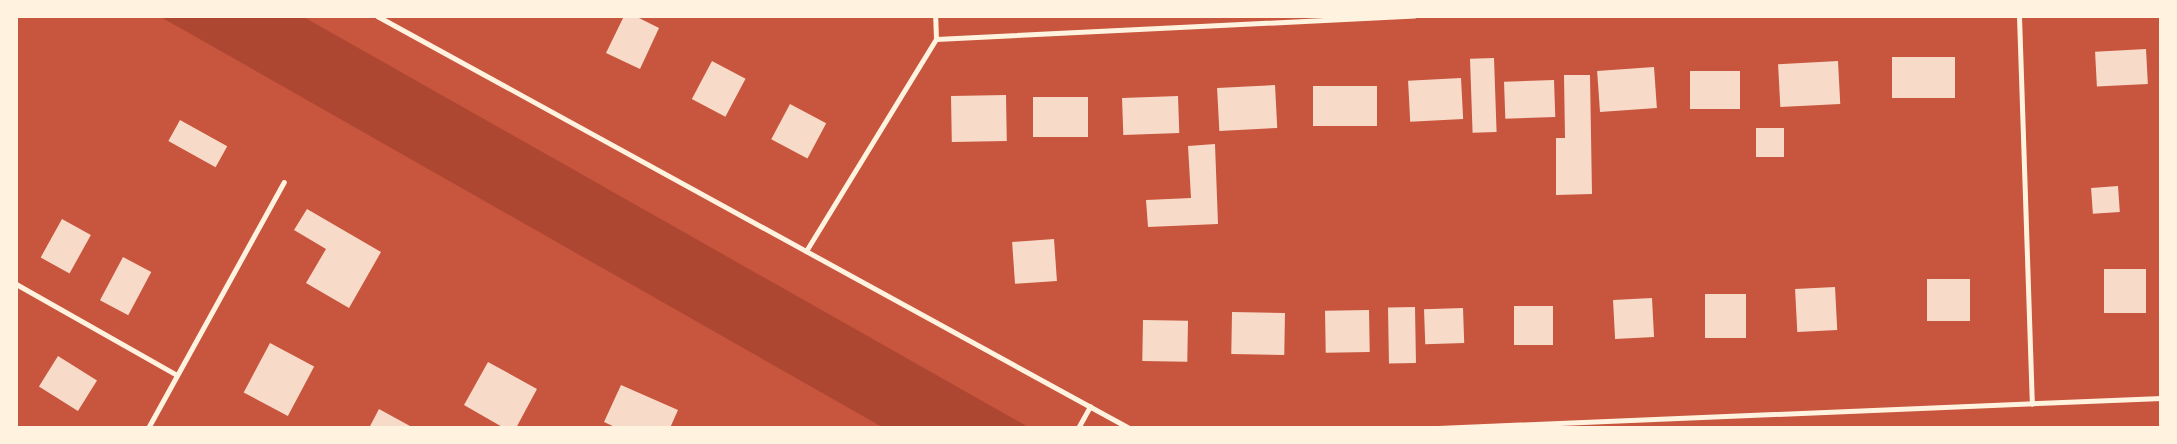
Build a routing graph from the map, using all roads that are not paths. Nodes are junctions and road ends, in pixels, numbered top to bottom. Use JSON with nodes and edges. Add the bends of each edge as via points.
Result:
{"nodes":[{"id":1,"x":377,"y":16,"type":"edge"},
{"id":2,"x":935,"y":16,"type":"edge"},
{"id":3,"x":1414,"y":16,"type":"edge"},
{"id":4,"x":2019,"y":16,"type":"edge"},
{"id":5,"x":385,"y":18,"type":"edge"},
{"id":6,"x":936,"y":39,"type":"junction"},
{"id":7,"x":284,"y":182,"type":"dead end"},
{"id":8,"x":806,"y":251,"type":"junction"},
{"id":9,"x":16,"y":284,"type":"edge"},
{"id":10,"x":177,"y":375,"type":"junction"},
{"id":11,"x":2161,"y":398,"type":"edge"},
{"id":12,"x":2032,"y":404,"type":"junction"},
{"id":13,"x":1090,"y":406,"type":"junction"},
{"id":14,"x":148,"y":428,"type":"edge"},
{"id":15,"x":1078,"y":428,"type":"edge"},
{"id":16,"x":1129,"y":428,"type":"edge"},
{"id":17,"x":1438,"y":428,"type":"edge"}],
"edges":[{"from":1,"to":5,"type":"street"},
{"from":2,"to":6,"type":"street"},
{"from":3,"to":6,"type":"street"},
{"from":4,"to":12,"type":"street"},
{"from":5,"to":8,"type":"street"},
{"from":6,"to":8,"type":"street"},
{"from":7,"to":10,"type":"street"},
{"from":8,"to":13,"type":"street"},
{"from":9,"to":10,"type":"street"},
{"from":10,"to":14,"type":"street"},
{"from":11,"to":12,"type":"street"},
{"from":12,"to":17,"type":"street"},
{"from":13,"to":15,"type":"street"},
{"from":13,"to":16,"type":"street"}]}
